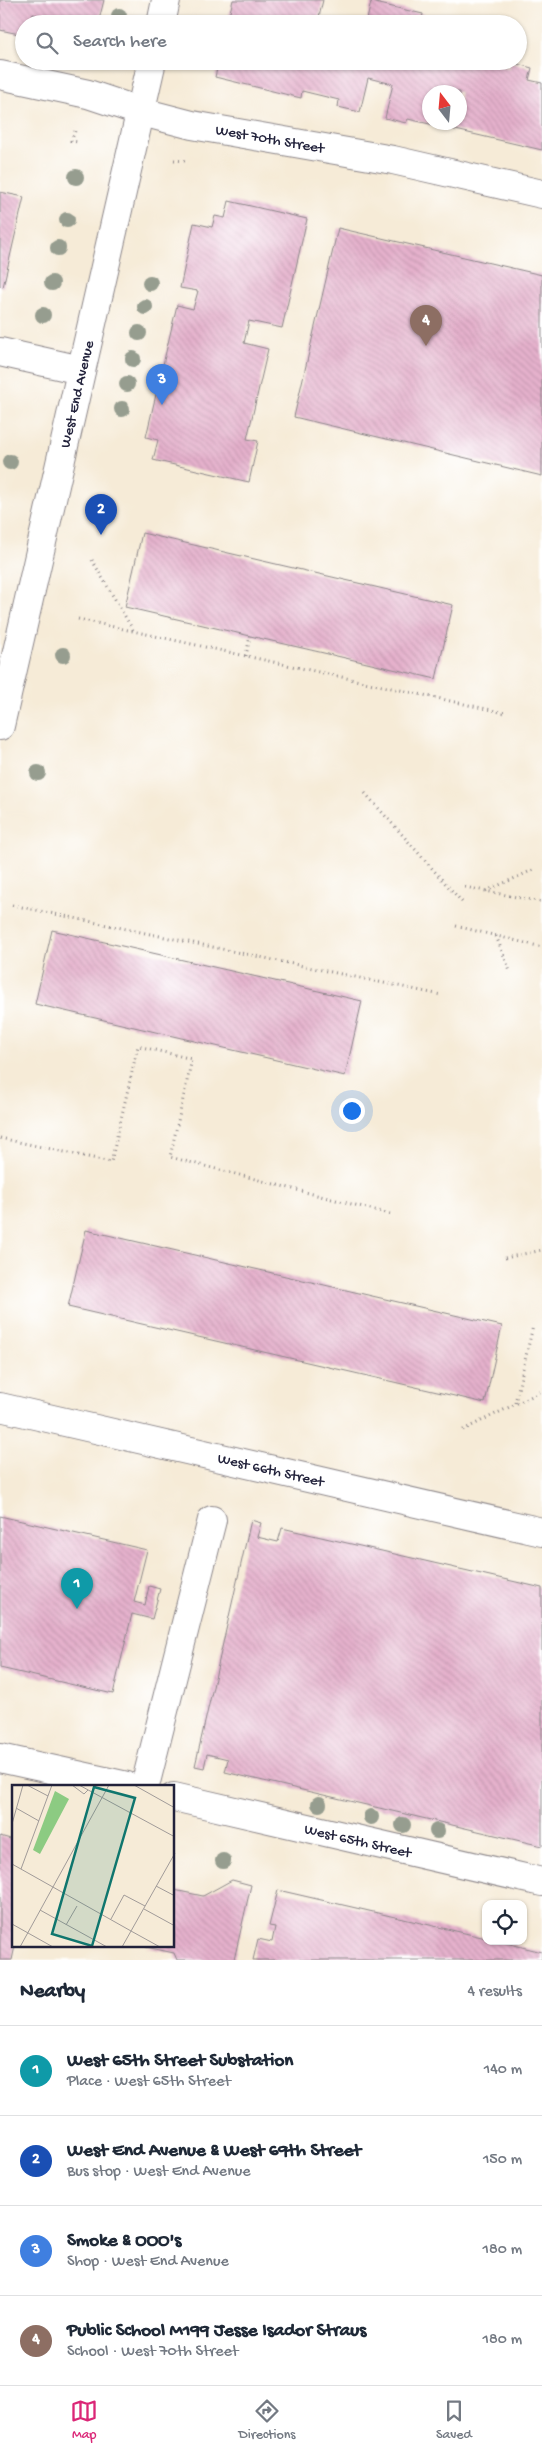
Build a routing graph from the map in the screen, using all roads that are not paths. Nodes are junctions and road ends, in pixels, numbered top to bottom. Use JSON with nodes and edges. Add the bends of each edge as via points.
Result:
{"nodes":[{"id":1,"x":166,"y":0,"type":"edge"},
{"id":2,"x":163,"y":15,"type":"edge"},
{"id":3,"x":150,"y":70,"type":"edge"},
{"id":4,"x":0,"y":75,"type":"edge"},
{"id":5,"x":142,"y":112,"type":"junction"},
{"id":6,"x":542,"y":194,"type":"edge"},
{"id":7,"x":0,"y":352,"type":"edge"},
{"id":8,"x":81,"y":370,"type":"junction"},
{"id":9,"x":0,"y":726,"type":"edge"},
{"id":10,"x":0,"y":1407,"type":"edge"},
{"id":11,"x":212,"y":1520,"type":"dead end"},
{"id":12,"x":542,"y":1532,"type":"edge"},
{"id":13,"x":0,"y":1758,"type":"edge"},
{"id":14,"x":122,"y":1785,"type":"edge"},
{"id":15,"x":145,"y":1785,"type":"edge"},
{"id":16,"x":175,"y":1797,"type":"edge"},
{"id":17,"x":542,"y":1882,"type":"edge"}],
"edges":[{"from":1,"to":2,"type":"street"},
{"from":3,"to":5,"type":"street","name":"West End Avenue"},
{"from":4,"to":5,"type":"street","name":"West 70th Street","via":[[88,94]]},
{"from":5,"to":6,"type":"street","name":"West 70th Street","via":[[192,125],[393,160]]},
{"from":5,"to":8,"type":"street","name":"West End Avenue"},
{"from":7,"to":8,"type":"street"},
{"from":8,"to":9,"type":"street","name":"West End Avenue"},
{"from":10,"to":12,"type":"street","name":"West 66th Street"},
{"from":11,"to":15,"type":"street"},
{"from":13,"to":14,"type":"street"},
{"from":16,"to":17,"type":"street","name":"West 65th Street"}]}
